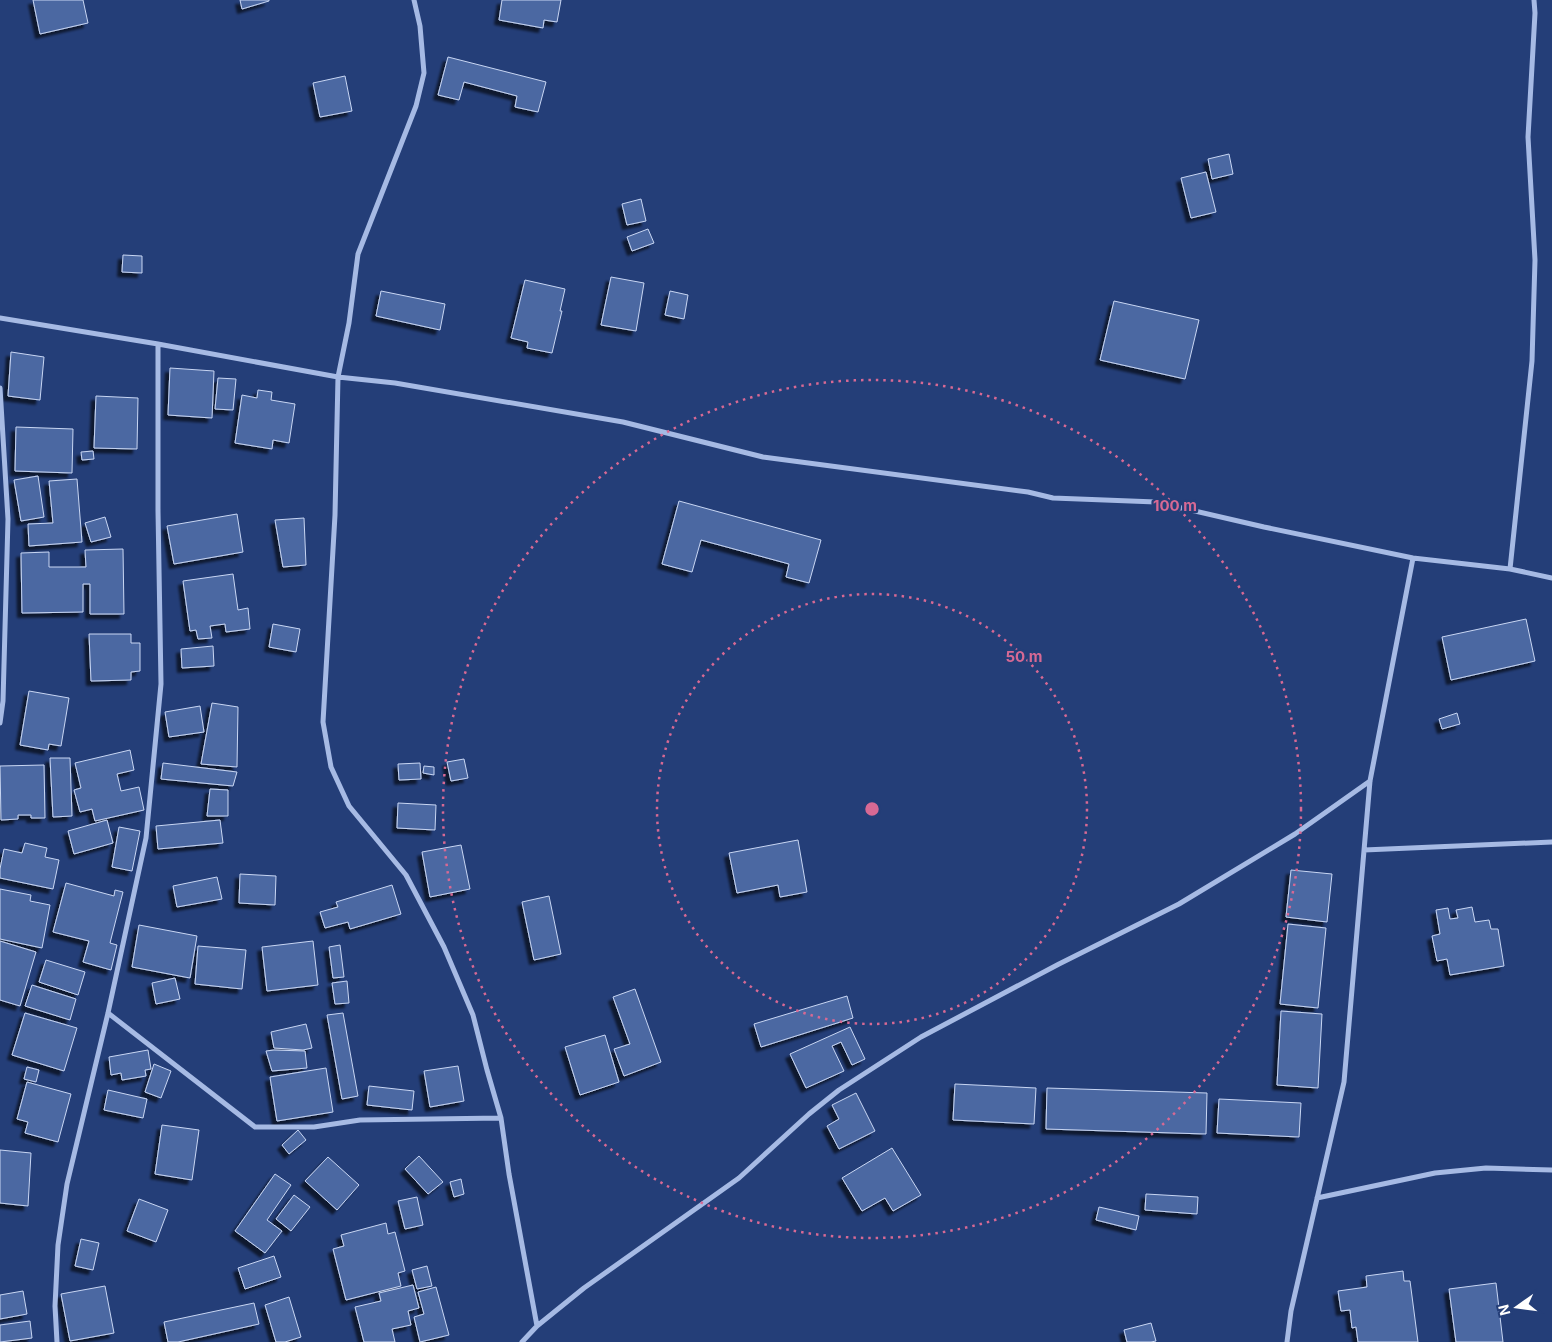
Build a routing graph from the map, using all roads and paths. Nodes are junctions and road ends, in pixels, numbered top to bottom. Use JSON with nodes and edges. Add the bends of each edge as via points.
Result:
{"nodes":[{"id":1,"x":414,"y":0,"type":"edge"},
{"id":2,"x":1534,"y":0,"type":"edge"},
{"id":3,"x":0,"y":318,"type":"edge"},
{"id":4,"x":158,"y":344,"type":"junction"},
{"id":5,"x":338,"y":377,"type":"junction"},
{"id":6,"x":0,"y":388,"type":"edge"},
{"id":7,"x":1413,"y":558,"type":"junction"},
{"id":8,"x":1510,"y":568,"type":"junction"},
{"id":9,"x":1552,"y":578,"type":"edge"},
{"id":10,"x":0,"y":723,"type":"edge"},
{"id":11,"x":1370,"y":781,"type":"junction"},
{"id":12,"x":1552,"y":842,"type":"edge"},
{"id":13,"x":1364,"y":850,"type":"junction"},
{"id":14,"x":108,"y":1013,"type":"junction"},
{"id":15,"x":501,"y":1118,"type":"junction"},
{"id":16,"x":1552,"y":1170,"type":"edge"},
{"id":17,"x":1317,"y":1198,"type":"junction"},
{"id":18,"x":537,"y":1326,"type":"junction"},
{"id":19,"x":57,"y":1342,"type":"edge"},
{"id":20,"x":522,"y":1342,"type":"edge"},
{"id":21,"x":1287,"y":1342,"type":"edge"}],
"edges":[{"from":1,"to":5,"type":"street","via":[[424,73],[416,106],[358,254]]},
{"from":2,"to":8,"type":"street","via":[[1528,137],[1535,260],[1532,362]]},
{"from":3,"to":4,"type":"street"},
{"from":4,"to":5,"type":"street"},
{"from":4,"to":14,"type":"street","via":[[161,684],[146,838]]},
{"from":5,"to":7,"type":"street","via":[[395,383],[623,422],[762,457],[1053,498],[1156,502]]},
{"from":5,"to":15,"type":"street","via":[[335,515],[324,722],[331,767],[349,806],[406,875],[444,947],[474,1015]]},
{"from":6,"to":10,"type":"street","via":[[8,519]]},
{"from":7,"to":8,"type":"street"},
{"from":7,"to":11,"type":"street"},
{"from":8,"to":9,"type":"street"},
{"from":11,"to":13,"type":"street"},
{"from":11,"to":18,"type":"street","via":[[1295,834],[1178,904],[921,1037],[839,1090],[739,1178],[584,1288]]},
{"from":12,"to":13,"type":"street"},
{"from":13,"to":17,"type":"street","via":[[1344,1082]]},
{"from":14,"to":15,"type":"street","via":[[254,1126],[314,1127],[360,1120]]},
{"from":14,"to":19,"type":"street","via":[[66,1192],[54,1306]]},
{"from":15,"to":18,"type":"street"},
{"from":16,"to":17,"type":"street","via":[[1486,1168],[1435,1173]]},
{"from":17,"to":21,"type":"street"},
{"from":18,"to":20,"type":"street"}]}
